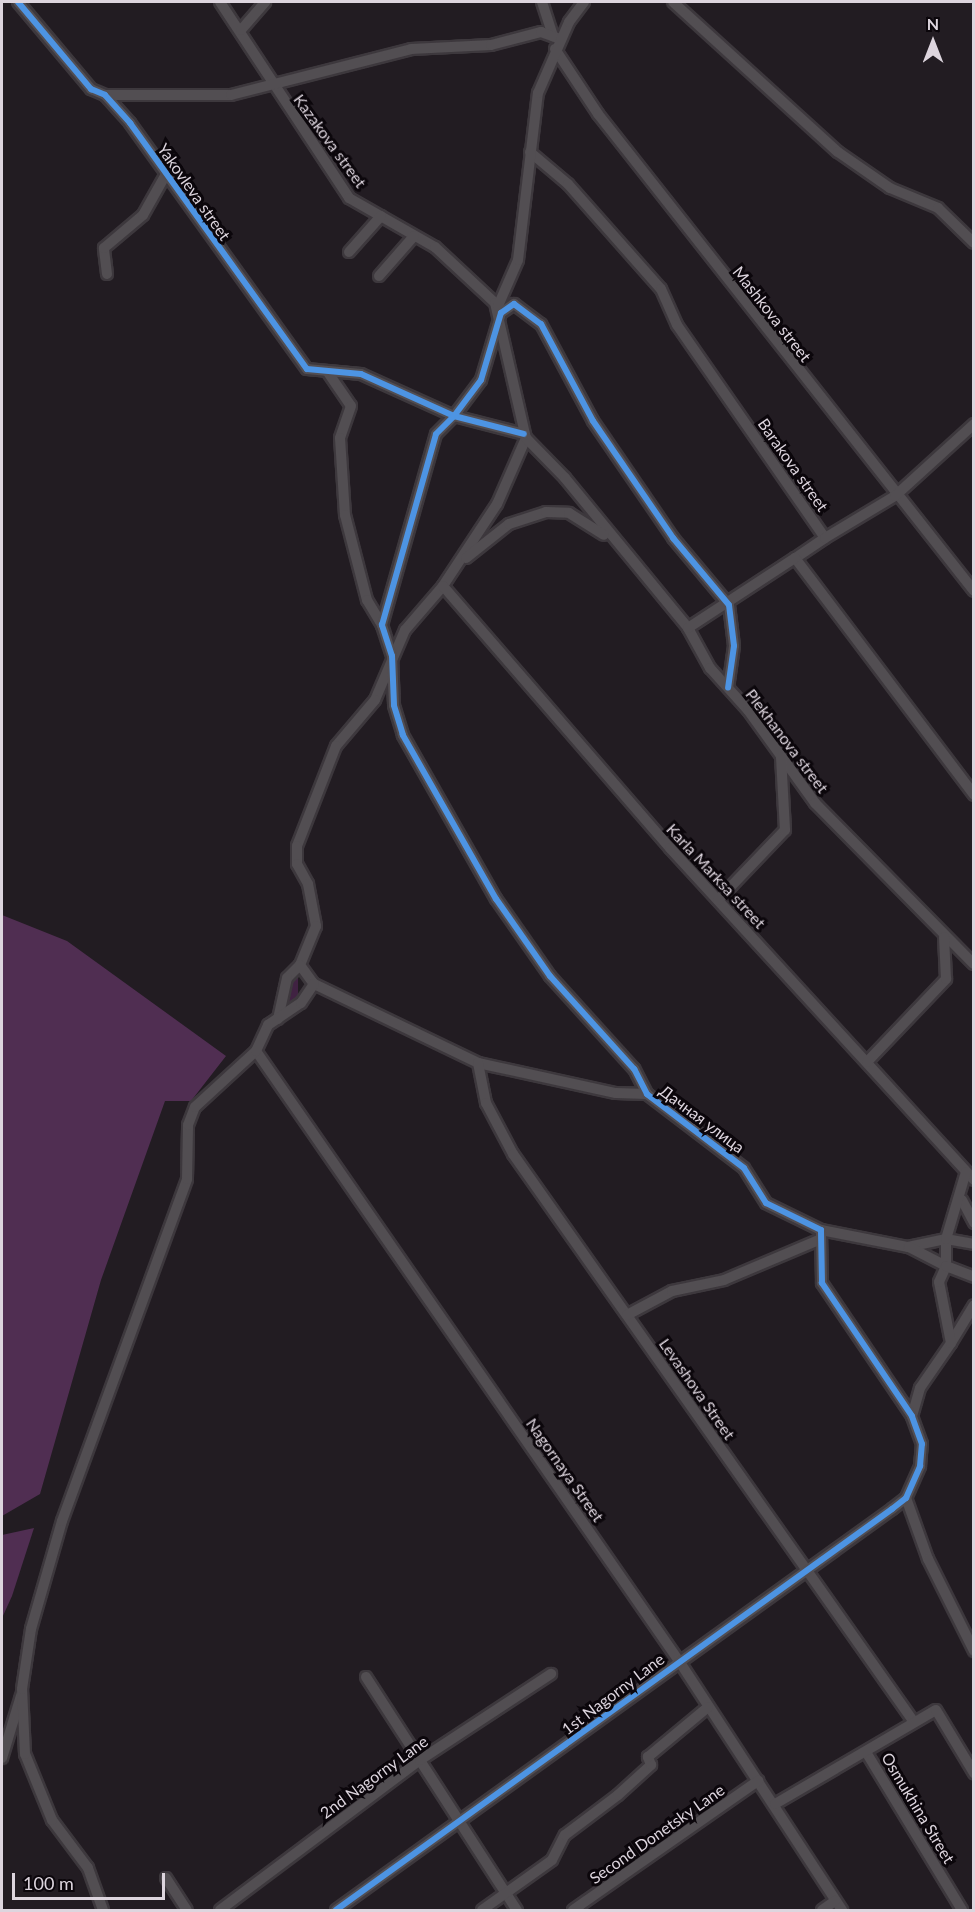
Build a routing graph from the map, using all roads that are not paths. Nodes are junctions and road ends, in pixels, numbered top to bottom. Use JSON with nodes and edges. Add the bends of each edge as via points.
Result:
{"nodes":[{"id":1,"x":18,"y":2,"type":"edge"},
{"id":2,"x":220,"y":2,"type":"edge"},
{"id":3,"x":265,"y":2,"type":"edge"},
{"id":4,"x":542,"y":2,"type":"edge"},
{"id":5,"x":584,"y":2,"type":"edge"},
{"id":6,"x":674,"y":2,"type":"edge"},
{"id":7,"x":241,"y":30,"type":"junction"},
{"id":8,"x":557,"y":37,"type":"junction"},
{"id":9,"x":555,"y":50,"type":"junction"},
{"id":10,"x":273,"y":84,"type":"junction"},
{"id":11,"x":105,"y":95,"type":"junction"},
{"id":12,"x":530,"y":152,"type":"junction"},
{"id":13,"x":165,"y":177,"type":"junction"},
{"id":14,"x":381,"y":216,"type":"junction"},
{"id":15,"x":414,"y":236,"type":"junction"},
{"id":16,"x":974,"y":243,"type":"edge"},
{"id":17,"x":350,"y":252,"type":"dead end"},
{"id":18,"x":108,"y":274,"type":"dead end"},
{"id":19,"x":379,"y":276,"type":"dead end"},
{"id":20,"x":499,"y":309,"type":"junction"},
{"id":21,"x":327,"y":371,"type":"junction"},
{"id":22,"x":454,"y":416,"type":"junction"},
{"id":23,"x":974,"y":424,"type":"edge"},
{"id":24,"x":525,"y":436,"type":"junction"},
{"id":25,"x":895,"y":496,"type":"junction"},
{"id":26,"x":825,"y":538,"type":"junction"},
{"id":27,"x":616,"y":544,"type":"junction"},
{"id":28,"x":795,"y":558,"type":"junction"},
{"id":29,"x":459,"y":564,"type":"junction"},
{"id":30,"x":443,"y":586,"type":"junction"},
{"id":31,"x":974,"y":591,"type":"edge"},
{"id":32,"x":729,"y":605,"type":"junction"},
{"id":33,"x":382,"y":626,"type":"junction"},
{"id":34,"x":688,"y":628,"type":"junction"},
{"id":35,"x":392,"y":656,"type":"junction"},
{"id":36,"x":728,"y":688,"type":"junction"},
{"id":37,"x":781,"y":757,"type":"junction"},
{"id":38,"x":974,"y":795,"type":"edge"},
{"id":39,"x":718,"y":900,"type":"junction"},
{"id":40,"x":944,"y":937,"type":"junction"},
{"id":41,"x":974,"y":964,"type":"edge"},
{"id":42,"x":300,"y":965,"type":"junction"},
{"id":43,"x":314,"y":984,"type":"junction"},
{"id":44,"x":278,"y":1019,"type":"junction"},
{"id":45,"x":256,"y":1051,"type":"junction"},
{"id":46,"x":867,"y":1062,"type":"junction"},
{"id":47,"x":478,"y":1063,"type":"junction"},
{"id":48,"x":647,"y":1094,"type":"junction"},
{"id":49,"x":970,"y":1176,"type":"edge"},
{"id":50,"x":962,"y":1200,"type":"junction"},
{"id":51,"x":974,"y":1223,"type":"edge"},
{"id":52,"x":821,"y":1234,"type":"junction"},
{"id":53,"x":974,"y":1236,"type":"edge"},
{"id":54,"x":946,"y":1239,"type":"junction"},
{"id":55,"x":963,"y":1240,"type":"junction"},
{"id":56,"x":974,"y":1244,"type":"edge"},
{"id":57,"x":908,"y":1247,"type":"junction"},
{"id":58,"x":946,"y":1266,"type":"junction"},
{"id":59,"x":974,"y":1277,"type":"edge"},
{"id":60,"x":974,"y":1305,"type":"edge"},
{"id":61,"x":627,"y":1315,"type":"junction"},
{"id":62,"x":951,"y":1343,"type":"junction"},
{"id":63,"x":912,"y":1416,"type":"junction"},
{"id":64,"x":906,"y":1498,"type":"junction"},
{"id":65,"x":806,"y":1568,"type":"junction"},
{"id":66,"x":974,"y":1651,"type":"edge"},
{"id":67,"x":679,"y":1661,"type":"junction"},
{"id":68,"x":551,"y":1674,"type":"dead end"},
{"id":69,"x":366,"y":1677,"type":"dead end"},
{"id":70,"x":22,"y":1694,"type":"junction"},
{"id":71,"x":708,"y":1707,"type":"junction"},
{"id":72,"x":914,"y":1722,"type":"junction"},
{"id":73,"x":866,"y":1752,"type":"junction"},
{"id":74,"x":2,"y":1758,"type":"edge"},
{"id":75,"x":420,"y":1760,"type":"junction"},
{"id":76,"x":974,"y":1773,"type":"edge"},
{"id":77,"x":758,"y":1780,"type":"junction"},
{"id":78,"x":775,"y":1804,"type":"junction"},
{"id":79,"x":460,"y":1821,"type":"junction"},
{"id":80,"x":166,"y":1878,"type":"dead end"},
{"id":81,"x":501,"y":1896,"type":"junction"},
{"id":82,"x":838,"y":1906,"type":"edge"},
{"id":83,"x":103,"y":1911,"type":"edge"},
{"id":84,"x":187,"y":1911,"type":"edge"},
{"id":85,"x":220,"y":1911,"type":"edge"},
{"id":86,"x":336,"y":1911,"type":"edge"},
{"id":87,"x":482,"y":1911,"type":"edge"},
{"id":88,"x":494,"y":1911,"type":"edge"},
{"id":89,"x":517,"y":1911,"type":"edge"},
{"id":90,"x":573,"y":1911,"type":"edge"},
{"id":91,"x":822,"y":1911,"type":"edge"},
{"id":92,"x":962,"y":1911,"type":"edge"}],
"edges":[{"from":1,"to":11,"type":"street","name":"Yakovleva street","via":[[91,88]]},
{"from":2,"to":7,"type":"street","name":"Kazakova street"},
{"from":3,"to":7,"type":"street"},
{"from":4,"to":8,"type":"street"},
{"from":5,"to":8,"type":"street"},
{"from":6,"to":16,"type":"street","via":[[838,152],[890,188],[938,208]]},
{"from":7,"to":10,"type":"street","name":"Kazakova street"},
{"from":8,"to":9,"type":"street"},
{"from":8,"to":10,"type":"street","via":[[541,32],[491,45],[411,50]]},
{"from":9,"to":12,"type":"street","via":[[538,93]]},
{"from":9,"to":25,"type":"street","name":"Mashkova street","via":[[598,114]]},
{"from":10,"to":11,"type":"street","via":[[231,95]]},
{"from":10,"to":14,"type":"street","name":"Kazakova street","via":[[319,146],[349,198]]},
{"from":11,"to":13,"type":"street","name":"Yakovleva street"},
{"from":12,"to":20,"type":"street","via":[[518,260]]},
{"from":12,"to":26,"type":"street","name":"Barakova street","via":[[568,184],[661,289],[677,325]]},
{"from":13,"to":18,"type":"street","via":[[143,215],[104,249]]},
{"from":13,"to":21,"type":"street","name":"Yakovleva street","via":[[234,272],[274,315],[307,369]]},
{"from":14,"to":15,"type":"street","name":"Kazakova street"},
{"from":14,"to":17,"type":"street"},
{"from":15,"to":19,"type":"street"},
{"from":15,"to":20,"type":"street","name":"Kazakova street","via":[[477,282]]},
{"from":20,"to":22,"type":"street","via":[[481,380]]},
{"from":20,"to":24,"type":"street"},
{"from":20,"to":32,"type":"street","via":[[514,304],[541,324],[593,422],[673,538]]},
{"from":21,"to":22,"type":"street","name":"Yakovleva street","via":[[361,374]]},
{"from":21,"to":33,"type":"street","via":[[351,406],[340,438],[345,515],[367,600]]},
{"from":22,"to":24,"type":"street","name":"Yakovleva street"},
{"from":22,"to":33,"type":"street","via":[[436,434]]},
{"from":23,"to":25,"type":"street"},
{"from":24,"to":27,"type":"street","name":"Plekhanova street","via":[[565,478]]},
{"from":24,"to":29,"type":"street","via":[[496,504]]},
{"from":25,"to":26,"type":"street"},
{"from":25,"to":31,"type":"street","name":"Mashkova street"},
{"from":26,"to":28,"type":"street","name":"Barakova street"},
{"from":27,"to":29,"type":"street","via":[[568,513],[546,512],[509,524]]},
{"from":27,"to":34,"type":"street","name":"Plekhanova street"},
{"from":28,"to":32,"type":"street","name":"Barakova street"},
{"from":28,"to":38,"type":"street"},
{"from":29,"to":30,"type":"street"},
{"from":30,"to":35,"type":"street","via":[[405,630]]},
{"from":30,"to":39,"type":"street","name":"Karla Marksa street"},
{"from":32,"to":34,"type":"street","name":"Barakova street"},
{"from":32,"to":36,"type":"street","via":[[734,646]]},
{"from":33,"to":35,"type":"street"},
{"from":34,"to":36,"type":"street","name":"Plekhanova street","via":[[710,669]]},
{"from":35,"to":42,"type":"street","via":[[375,700],[336,746],[297,846],[297,864],[308,884],[316,926]]},
{"from":35,"to":48,"type":"street","name":"Дачная улица","via":[[394,705],[403,735],[496,899],[550,976],[634,1069]]},
{"from":36,"to":37,"type":"street","name":"Plekhanova street"},
{"from":37,"to":39,"type":"street","via":[[785,830]]},
{"from":37,"to":40,"type":"street","name":"Plekhanova street","via":[[815,803]]},
{"from":39,"to":46,"type":"street","name":"Karla Marksa street"},
{"from":40,"to":41,"type":"street","name":"Plekhanova street"},
{"from":40,"to":46,"type":"street","via":[[946,979]]},
{"from":42,"to":43,"type":"street"},
{"from":42,"to":44,"type":"street","via":[[287,978]]},
{"from":43,"to":44,"type":"street","via":[[302,1003]]},
{"from":43,"to":47,"type":"street"},
{"from":44,"to":45,"type":"street","via":[[268,1025]]},
{"from":45,"to":67,"type":"street","name":"Nagornaya Street"},
{"from":45,"to":70,"type":"street","via":[[195,1107],[188,1125],[187,1179],[50,1558],[30,1629]]},
{"from":46,"to":49,"type":"street","name":"Karla Marksa street"},
{"from":47,"to":48,"type":"street","via":[[616,1093]]},
{"from":47,"to":61,"type":"street","name":"Levashova Street","via":[[486,1103],[513,1154]]},
{"from":48,"to":52,"type":"street","name":"Дачная улица","via":[[744,1168],[751,1187],[766,1203]]},
{"from":49,"to":50,"type":"street"},
{"from":50,"to":51,"type":"street"},
{"from":50,"to":54,"type":"street"},
{"from":52,"to":57,"type":"street","name":"Дачная улица"},
{"from":52,"to":61,"type":"street","via":[[724,1280],[672,1291]]},
{"from":52,"to":63,"type":"street","via":[[822,1283]]},
{"from":53,"to":55,"type":"street"},
{"from":54,"to":55,"type":"street","name":"Дачная улица"},
{"from":54,"to":57,"type":"street","name":"Дачная улица"},
{"from":54,"to":58,"type":"street"},
{"from":55,"to":56,"type":"street","name":"Дачная улица"},
{"from":57,"to":58,"type":"street"},
{"from":58,"to":59,"type":"street"},
{"from":58,"to":62,"type":"street","via":[[939,1291]]},
{"from":60,"to":62,"type":"street"},
{"from":61,"to":65,"type":"street","name":"Levashova Street"},
{"from":62,"to":63,"type":"street","via":[[920,1388]]},
{"from":63,"to":64,"type":"street","via":[[922,1444]]},
{"from":64,"to":65,"type":"street","name":"1st Nagorny Lane"},
{"from":64,"to":66,"type":"street","via":[[933,1570]]},
{"from":65,"to":67,"type":"street","name":"1st Nagorny Lane"},
{"from":65,"to":72,"type":"street","name":"Levashova Street"},
{"from":67,"to":71,"type":"street","name":"Nagornaya Street"},
{"from":67,"to":79,"type":"street","name":"1st Nagorny Lane"},
{"from":68,"to":75,"type":"street","name":"2nd Nagorny Lane"},
{"from":69,"to":75,"type":"street"},
{"from":70,"to":74,"type":"street"},
{"from":70,"to":83,"type":"street","via":[[30,1771],[63,1839],[88,1868]]},
{"from":71,"to":77,"type":"street","name":"Nagornaya Street"},
{"from":71,"to":81,"type":"street","via":[[648,1757],[651,1765],[565,1835],[552,1860]]},
{"from":72,"to":73,"type":"street"},
{"from":72,"to":76,"type":"street","via":[[936,1710]]},
{"from":73,"to":78,"type":"street"},
{"from":73,"to":92,"type":"street","name":"Osmukhina Street"},
{"from":75,"to":79,"type":"street"},
{"from":75,"to":85,"type":"street","name":"2nd Nagorny Lane"},
{"from":77,"to":78,"type":"street","name":"Nagornaya Street"},
{"from":77,"to":90,"type":"street","name":"Second Donetsky Lane"},
{"from":78,"to":82,"type":"street","name":"Nagornaya Street"},
{"from":79,"to":81,"type":"street"},
{"from":79,"to":86,"type":"street","name":"1st Nagorny Lane"},
{"from":80,"to":84,"type":"street"},
{"from":81,"to":87,"type":"street"},
{"from":81,"to":88,"type":"street"},
{"from":81,"to":89,"type":"street"},
{"from":82,"to":91,"type":"street"}]}
